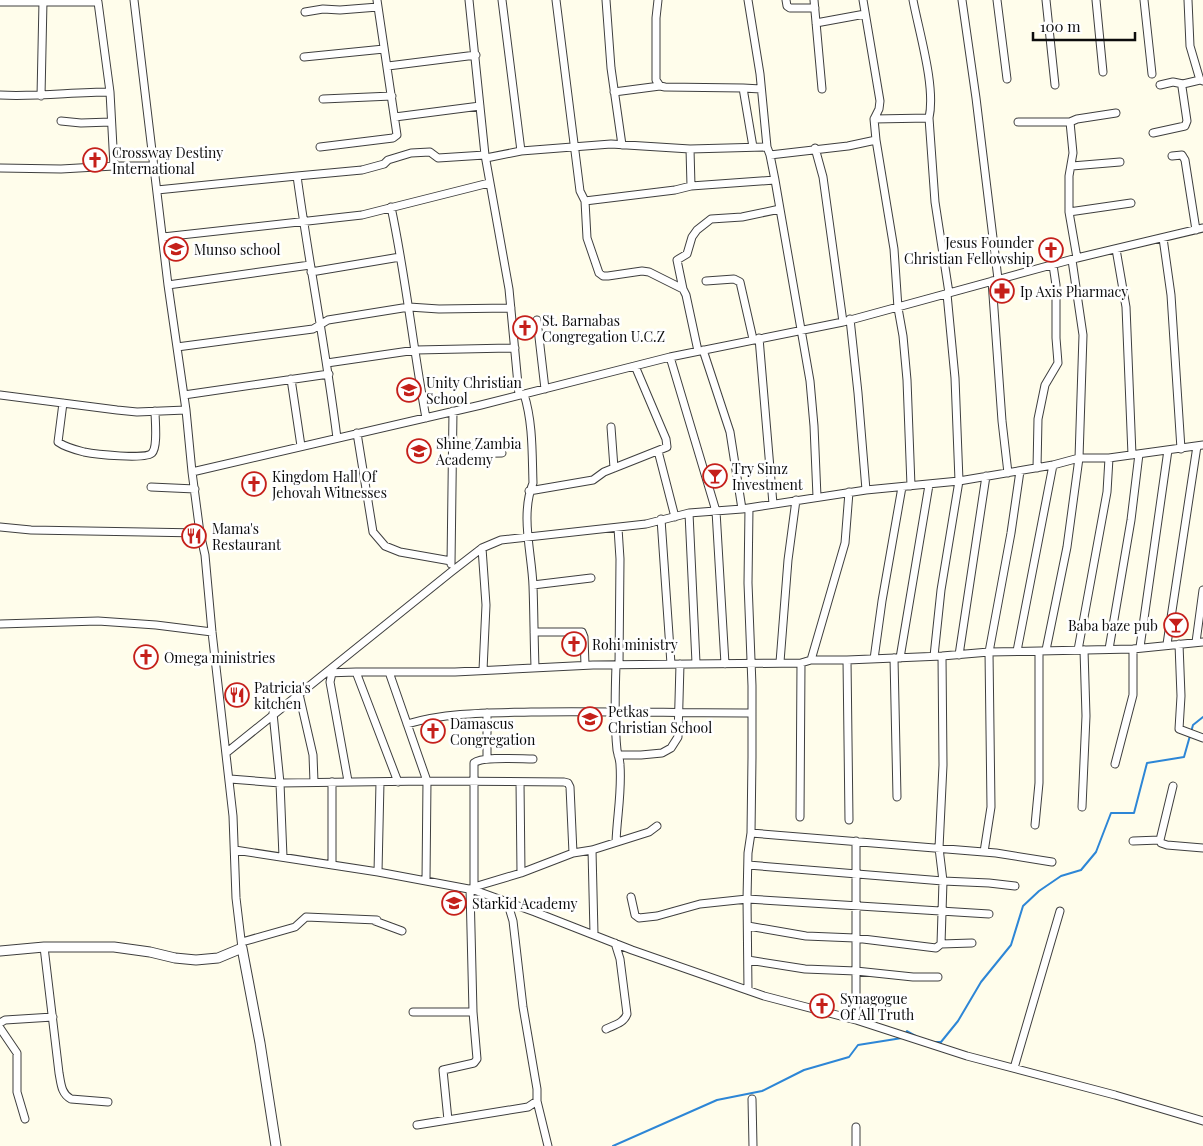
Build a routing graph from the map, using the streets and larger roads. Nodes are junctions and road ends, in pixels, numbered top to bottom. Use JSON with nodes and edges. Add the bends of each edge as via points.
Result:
{"nodes":[{"id":1,"x":134,"y":0,"type":"edge"},
{"id":2,"x":468,"y":0,"type":"edge"},
{"id":3,"x":502,"y":0,"type":"edge"},
{"id":4,"x":556,"y":0,"type":"edge"},
{"id":5,"x":606,"y":0,"type":"edge"},
{"id":6,"x":658,"y":0,"type":"edge"},
{"id":7,"x":748,"y":0,"type":"edge"},
{"id":8,"x":786,"y":0,"type":"edge"},
{"id":9,"x":863,"y":0,"type":"edge"},
{"id":10,"x":913,"y":0,"type":"edge"},
{"id":11,"x":962,"y":0,"type":"edge"},
{"id":12,"x":997,"y":0,"type":"edge"},
{"id":13,"x":1046,"y":0,"type":"edge"},
{"id":14,"x":1096,"y":0,"type":"edge"},
{"id":15,"x":1144,"y":0,"type":"edge"},
{"id":16,"x":1188,"y":0,"type":"edge"},
{"id":17,"x":90,"y":1,"type":"edge"},
{"id":18,"x":0,"y":2,"type":"edge"},
{"id":19,"x":43,"y":2,"type":"junction"},
{"id":20,"x":377,"y":4,"type":"edge"},
{"id":21,"x":814,"y":4,"type":"edge"},
{"id":22,"x":304,"y":12,"type":"dead end"},
{"id":23,"x":865,"y":14,"type":"junction"},
{"id":24,"x":816,"y":23,"type":"junction"},
{"id":25,"x":384,"y":49,"type":"junction"},
{"id":26,"x":476,"y":55,"type":"junction"},
{"id":27,"x":304,"y":57,"type":"dead end"},
{"id":28,"x":388,"y":66,"type":"junction"},
{"id":29,"x":1103,"y":72,"type":"dead end"},
{"id":30,"x":1152,"y":74,"type":"dead end"},
{"id":31,"x":1007,"y":79,"type":"dead end"},
{"id":32,"x":1201,"y":80,"type":"edge"},
{"id":33,"x":1183,"y":84,"type":"junction"},
{"id":34,"x":1056,"y":85,"type":"dead end"},
{"id":35,"x":1160,"y":85,"type":"dead end"},
{"id":36,"x":660,"y":86,"type":"junction"},
{"id":37,"x":743,"y":88,"type":"junction"},
{"id":38,"x":761,"y":89,"type":"junction"},
{"id":39,"x":822,"y":89,"type":"dead end"},
{"id":40,"x":110,"y":92,"type":"junction"},
{"id":41,"x":614,"y":92,"type":"junction"},
{"id":42,"x":0,"y":95,"type":"edge"},
{"id":43,"x":41,"y":96,"type":"junction"},
{"id":44,"x":392,"y":96,"type":"junction"},
{"id":45,"x":323,"y":99,"type":"dead end"},
{"id":46,"x":480,"y":106,"type":"junction"},
{"id":47,"x":1116,"y":113,"type":"dead end"},
{"id":48,"x":395,"y":117,"type":"junction"},
{"id":49,"x":929,"y":118,"type":"junction"},
{"id":50,"x":874,"y":119,"type":"junction"},
{"id":51,"x":62,"y":121,"type":"dead end"},
{"id":52,"x":111,"y":122,"type":"junction"},
{"id":53,"x":1018,"y":122,"type":"dead end"},
{"id":54,"x":1070,"y":122,"type":"junction"},
{"id":55,"x":1153,"y":133,"type":"dead end"},
{"id":56,"x":876,"y":140,"type":"junction"},
{"id":57,"x":622,"y":145,"type":"junction"},
{"id":58,"x":320,"y":147,"type":"dead end"},
{"id":59,"x":575,"y":147,"type":"junction"},
{"id":60,"x":753,"y":147,"type":"junction"},
{"id":61,"x":767,"y":147,"type":"junction"},
{"id":62,"x":815,"y":148,"type":"junction"},
{"id":63,"x":690,"y":149,"type":"junction"},
{"id":64,"x":520,"y":151,"type":"junction"},
{"id":65,"x":770,"y":155,"type":"junction"},
{"id":66,"x":486,"y":156,"type":"junction"},
{"id":67,"x":1172,"y":156,"type":"dead end"},
{"id":68,"x":1120,"y":162,"type":"dead end"},
{"id":69,"x":114,"y":166,"type":"junction"},
{"id":70,"x":153,"y":166,"type":"junction"},
{"id":71,"x":1072,"y":166,"type":"junction"},
{"id":72,"x":0,"y":168,"type":"edge"},
{"id":73,"x":297,"y":176,"type":"junction"},
{"id":74,"x":775,"y":180,"type":"junction"},
{"id":75,"x":490,"y":184,"type":"junction"},
{"id":76,"x":691,"y":186,"type":"junction"},
{"id":77,"x":157,"y":190,"type":"junction"},
{"id":78,"x":585,"y":201,"type":"junction"},
{"id":79,"x":1131,"y":203,"type":"dead end"},
{"id":80,"x":391,"y":207,"type":"junction"},
{"id":81,"x":780,"y":209,"type":"junction"},
{"id":82,"x":1069,"y":212,"type":"junction"},
{"id":83,"x":303,"y":222,"type":"junction"},
{"id":84,"x":1200,"y":229,"type":"edge"},
{"id":85,"x":162,"y":237,"type":"junction"},
{"id":86,"x":1163,"y":238,"type":"junction"},
{"id":87,"x":1116,"y":249,"type":"junction"},
{"id":88,"x":400,"y":257,"type":"junction"},
{"id":89,"x":1074,"y":259,"type":"junction"},
{"id":90,"x":1053,"y":265,"type":"junction"},
{"id":91,"x":310,"y":268,"type":"junction"},
{"id":92,"x":995,"y":280,"type":"junction"},
{"id":93,"x":706,"y":281,"type":"dead end"},
{"id":94,"x":168,"y":285,"type":"junction"},
{"id":95,"x":684,"y":289,"type":"junction"},
{"id":96,"x":948,"y":294,"type":"junction"},
{"id":97,"x":409,"y":307,"type":"junction"},
{"id":98,"x":511,"y":308,"type":"junction"},
{"id":99,"x":898,"y":308,"type":"junction"},
{"id":100,"x":537,"y":320,"type":"dead end"},
{"id":101,"x":847,"y":321,"type":"junction"},
{"id":102,"x":321,"y":324,"type":"junction"},
{"id":103,"x":800,"y":330,"type":"junction"},
{"id":104,"x":756,"y":339,"type":"junction"},
{"id":105,"x":177,"y":346,"type":"junction"},
{"id":106,"x":515,"y":348,"type":"junction"},
{"id":107,"x":416,"y":350,"type":"junction"},
{"id":108,"x":700,"y":350,"type":"junction"},
{"id":109,"x":670,"y":357,"type":"junction"},
{"id":110,"x":327,"y":364,"type":"junction"},
{"id":111,"x":635,"y":366,"type":"junction"},
{"id":112,"x":329,"y":374,"type":"junction"},
{"id":113,"x":291,"y":379,"type":"junction"},
{"id":114,"x":545,"y":389,"type":"junction"},
{"id":115,"x":0,"y":395,"type":"edge"},
{"id":116,"x":184,"y":395,"type":"junction"},
{"id":117,"x":522,"y":395,"type":"junction"},
{"id":118,"x":62,"y":403,"type":"junction"},
{"id":119,"x":186,"y":410,"type":"junction"},
{"id":120,"x":156,"y":411,"type":"junction"},
{"id":121,"x":453,"y":411,"type":"junction"},
{"id":122,"x":426,"y":418,"type":"junction"},
{"id":123,"x":611,"y":427,"type":"dead end"},
{"id":124,"x":357,"y":433,"type":"junction"},
{"id":125,"x":337,"y":438,"type":"junction"},
{"id":126,"x":301,"y":446,"type":"junction"},
{"id":127,"x":1200,"y":446,"type":"edge"},
{"id":128,"x":1181,"y":448,"type":"junction"},
{"id":129,"x":1168,"y":450,"type":"junction"},
{"id":130,"x":658,"y":451,"type":"junction"},
{"id":131,"x":502,"y":453,"type":"dead end"},
{"id":132,"x":454,"y":454,"type":"junction"},
{"id":133,"x":1136,"y":455,"type":"junction"},
{"id":134,"x":1079,"y":458,"type":"junction"},
{"id":135,"x":1109,"y":458,"type":"junction"},
{"id":136,"x":1053,"y":466,"type":"junction"},
{"id":137,"x":614,"y":468,"type":"junction"},
{"id":138,"x":1037,"y":468,"type":"junction"},
{"id":139,"x":1020,"y":471,"type":"junction"},
{"id":140,"x":192,"y":472,"type":"junction"},
{"id":141,"x":1008,"y":473,"type":"junction"},
{"id":142,"x":986,"y":476,"type":"junction"},
{"id":143,"x":959,"y":481,"type":"junction"},
{"id":144,"x":929,"y":484,"type":"junction"},
{"id":145,"x":911,"y":486,"type":"junction"},
{"id":146,"x":151,"y":487,"type":"dead end"},
{"id":147,"x":902,"y":487,"type":"junction"},
{"id":148,"x":195,"y":490,"type":"junction"},
{"id":149,"x":866,"y":490,"type":"junction"},
{"id":150,"x":530,"y":491,"type":"junction"},
{"id":151,"x":849,"y":492,"type":"junction"},
{"id":152,"x":818,"y":497,"type":"junction"},
{"id":153,"x":796,"y":500,"type":"junction"},
{"id":154,"x":773,"y":504,"type":"junction"},
{"id":155,"x":745,"y":509,"type":"junction"},
{"id":156,"x":716,"y":511,"type":"junction"},
{"id":157,"x":689,"y":513,"type":"junction"},
{"id":158,"x":675,"y":517,"type":"junction"},
{"id":159,"x":661,"y":519,"type":"junction"},
{"id":160,"x":0,"y":527,"type":"edge"},
{"id":161,"x":618,"y":528,"type":"junction"},
{"id":162,"x":200,"y":533,"type":"junction"},
{"id":163,"x":529,"y":536,"type":"junction"},
{"id":164,"x":482,"y":548,"type":"junction"},
{"id":165,"x":451,"y":561,"type":"junction"},
{"id":166,"x":451,"y":572,"type":"junction"},
{"id":167,"x":591,"y":578,"type":"dead end"},
{"id":168,"x":533,"y":585,"type":"junction"},
{"id":169,"x":1203,"y":590,"type":"edge"},
{"id":170,"x":0,"y":624,"type":"edge"},
{"id":171,"x":212,"y":632,"type":"junction"},
{"id":172,"x":534,"y":632,"type":"junction"},
{"id":173,"x":1200,"y":642,"type":"edge"},
{"id":174,"x":1167,"y":644,"type":"junction"},
{"id":175,"x":1179,"y":644,"type":"junction"},
{"id":176,"x":1136,"y":648,"type":"junction"},
{"id":177,"x":1109,"y":649,"type":"junction"},
{"id":178,"x":1081,"y":650,"type":"junction"},
{"id":179,"x":1042,"y":651,"type":"junction"},
{"id":180,"x":989,"y":652,"type":"junction"},
{"id":181,"x":1017,"y":652,"type":"junction"},
{"id":182,"x":959,"y":655,"type":"junction"},
{"id":183,"x":934,"y":656,"type":"junction"},
{"id":184,"x":942,"y":656,"type":"junction"},
{"id":185,"x":897,"y":658,"type":"junction"},
{"id":186,"x":874,"y":659,"type":"junction"},
{"id":187,"x":811,"y":660,"type":"junction"},
{"id":188,"x":847,"y":660,"type":"junction"},
{"id":189,"x":780,"y":662,"type":"junction"},
{"id":190,"x":696,"y":663,"type":"junction"},
{"id":191,"x":801,"y":663,"type":"junction"},
{"id":192,"x":618,"y":664,"type":"junction"},
{"id":193,"x":671,"y":664,"type":"junction"},
{"id":194,"x":680,"y":664,"type":"junction"},
{"id":195,"x":725,"y":664,"type":"junction"},
{"id":196,"x":751,"y":664,"type":"junction"},
{"id":197,"x":585,"y":665,"type":"junction"},
{"id":198,"x":534,"y":667,"type":"junction"},
{"id":199,"x":483,"y":670,"type":"junction"},
{"id":200,"x":356,"y":672,"type":"junction"},
{"id":201,"x":389,"y":672,"type":"junction"},
{"id":202,"x":329,"y":673,"type":"junction"},
{"id":203,"x":299,"y":694,"type":"junction"},
{"id":204,"x":615,"y":712,"type":"junction"},
{"id":205,"x":273,"y":713,"type":"junction"},
{"id":206,"x":487,"y":713,"type":"junction"},
{"id":207,"x":678,"y":713,"type":"junction"},
{"id":208,"x":752,"y":713,"type":"junction"},
{"id":209,"x":407,"y":724,"type":"junction"},
{"id":210,"x":1203,"y":738,"type":"edge"},
{"id":211,"x":226,"y":753,"type":"junction"},
{"id":212,"x":618,"y":755,"type":"junction"},
{"id":213,"x":487,"y":759,"type":"junction"},
{"id":214,"x":533,"y":759,"type":"dead end"},
{"id":215,"x":1114,"y":764,"type":"dead end"},
{"id":216,"x":230,"y":779,"type":"junction"},
{"id":217,"x":348,"y":781,"type":"junction"},
{"id":218,"x":427,"y":781,"type":"junction"},
{"id":219,"x":314,"y":782,"type":"junction"},
{"id":220,"x":332,"y":782,"type":"junction"},
{"id":221,"x":380,"y":782,"type":"junction"},
{"id":222,"x":398,"y":782,"type":"junction"},
{"id":223,"x":473,"y":782,"type":"junction"},
{"id":224,"x":520,"y":782,"type":"junction"},
{"id":225,"x":280,"y":783,"type":"junction"},
{"id":226,"x":1173,"y":786,"type":"dead end"},
{"id":227,"x":897,"y":798,"type":"dead end"},
{"id":228,"x":1082,"y":807,"type":"dead end"},
{"id":229,"x":800,"y":817,"type":"dead end"},
{"id":230,"x":849,"y":820,"type":"dead end"},
{"id":231,"x":1035,"y":825,"type":"dead end"},
{"id":232,"x":657,"y":826,"type":"dead end"},
{"id":233,"x":751,"y":833,"type":"junction"},
{"id":234,"x":1160,"y":840,"type":"junction"},
{"id":235,"x":856,"y":841,"type":"junction"},
{"id":236,"x":1133,"y":841,"type":"dead end"},
{"id":237,"x":616,"y":842,"type":"junction"},
{"id":238,"x":939,"y":848,"type":"junction"},
{"id":239,"x":1203,"y":848,"type":"edge"},
{"id":240,"x":235,"y":850,"type":"junction"},
{"id":241,"x":592,"y":850,"type":"junction"},
{"id":242,"x":984,"y":852,"type":"junction"},
{"id":243,"x":573,"y":853,"type":"junction"},
{"id":244,"x":283,"y":857,"type":"junction"},
{"id":245,"x":1052,"y":862,"type":"dead end"},
{"id":246,"x":332,"y":865,"type":"junction"},
{"id":247,"x":748,"y":865,"type":"junction"},
{"id":248,"x":378,"y":872,"type":"junction"},
{"id":249,"x":521,"y":873,"type":"junction"},
{"id":250,"x":856,"y":873,"type":"junction"},
{"id":251,"x":426,"y":880,"type":"junction"},
{"id":252,"x":943,"y":881,"type":"junction"},
{"id":253,"x":1015,"y":886,"type":"dead end"},
{"id":254,"x":473,"y":889,"type":"junction"},
{"id":255,"x":631,"y":897,"type":"dead end"},
{"id":256,"x":747,"y":899,"type":"junction"},
{"id":257,"x":507,"y":901,"type":"junction"},
{"id":258,"x":516,"y":905,"type":"junction"},
{"id":259,"x":855,"y":907,"type":"junction"},
{"id":260,"x":1060,"y":911,"type":"dead end"},
{"id":261,"x":511,"y":912,"type":"junction"},
{"id":262,"x":943,"y":912,"type":"junction"},
{"id":263,"x":989,"y":914,"type":"dead end"},
{"id":264,"x":748,"y":926,"type":"junction"},
{"id":265,"x":402,"y":931,"type":"dead end"},
{"id":266,"x":594,"y":934,"type":"junction"},
{"id":267,"x":855,"y":938,"type":"junction"},
{"id":268,"x":615,"y":943,"type":"junction"},
{"id":269,"x":972,"y":943,"type":"dead end"},
{"id":270,"x":941,"y":944,"type":"junction"},
{"id":271,"x":242,"y":945,"type":"junction"},
{"id":272,"x":44,"y":946,"type":"junction"},
{"id":273,"x":1,"y":950,"type":"edge"},
{"id":274,"x":748,"y":960,"type":"junction"},
{"id":275,"x":856,"y":971,"type":"junction"},
{"id":276,"x":938,"y":977,"type":"dead end"},
{"id":277,"x":748,"y":990,"type":"junction"},
{"id":278,"x":413,"y":1012,"type":"dead end"},
{"id":279,"x":473,"y":1012,"type":"junction"},
{"id":280,"x":53,"y":1017,"type":"junction"},
{"id":281,"x":856,"y":1020,"type":"junction"},
{"id":282,"x":0,"y":1023,"type":"edge"},
{"id":283,"x":0,"y":1028,"type":"edge"},
{"id":284,"x":606,"y":1029,"type":"dead end"},
{"id":285,"x":1014,"y":1068,"type":"junction"},
{"id":286,"x":752,"y":1099,"type":"dead end"},
{"id":287,"x":537,"y":1101,"type":"junction"},
{"id":288,"x":108,"y":1102,"type":"dead end"},
{"id":289,"x":25,"y":1118,"type":"dead end"},
{"id":290,"x":448,"y":1120,"type":"junction"},
{"id":291,"x":1203,"y":1122,"type":"edge"},
{"id":292,"x":417,"y":1125,"type":"dead end"},
{"id":293,"x":856,"y":1127,"type":"dead end"},
{"id":294,"x":276,"y":1146,"type":"edge"},
{"id":295,"x":548,"y":1146,"type":"edge"},
{"id":296,"x":753,"y":1146,"type":"edge"},
{"id":297,"x":856,"y":1146,"type":"edge"}],
"edges":[{"from":1,"to":70,"type":"street"},
{"from":2,"to":26,"type":"street"},
{"from":3,"to":64,"type":"street"},
{"from":4,"to":59,"type":"street"},
{"from":5,"to":41,"type":"street"},
{"from":6,"to":36,"type":"street","via":[[655,77]]},
{"from":7,"to":38,"type":"street"},
{"from":8,"to":21,"type":"street","via":[[790,8]]},
{"from":9,"to":23,"type":"street"},
{"from":10,"to":49,"type":"street","via":[[929,86]]},
{"from":11,"to":92,"type":"street"},
{"from":12,"to":31,"type":"street"},
{"from":13,"to":34,"type":"street"},
{"from":14,"to":29,"type":"street"},
{"from":15,"to":30,"type":"street"},
{"from":16,"to":32,"type":"street","via":[[1190,46]]},
{"from":17,"to":19,"type":"street"},
{"from":17,"to":40,"type":"street","via":[[98,2]]},
{"from":18,"to":19,"type":"street"},
{"from":19,"to":43,"type":"street"},
{"from":20,"to":22,"type":"street"},
{"from":20,"to":25,"type":"street"},
{"from":21,"to":24,"type":"street"},
{"from":23,"to":24,"type":"street"},
{"from":23,"to":50,"type":"street","via":[[880,101]]},
{"from":24,"to":39,"type":"street"},
{"from":25,"to":27,"type":"street"},
{"from":25,"to":28,"type":"street"},
{"from":26,"to":28,"type":"street"},
{"from":26,"to":46,"type":"street"},
{"from":28,"to":44,"type":"street"},
{"from":32,"to":33,"type":"street"},
{"from":33,"to":35,"type":"street"},
{"from":33,"to":55,"type":"street","via":[[1186,124],[1182,128]]},
{"from":36,"to":37,"type":"street"},
{"from":36,"to":41,"type":"street"},
{"from":37,"to":38,"type":"street"},
{"from":37,"to":60,"type":"street"},
{"from":38,"to":61,"type":"street"},
{"from":40,"to":43,"type":"street"},
{"from":40,"to":52,"type":"street"},
{"from":41,"to":57,"type":"street"},
{"from":42,"to":43,"type":"street"},
{"from":44,"to":45,"type":"street"},
{"from":44,"to":48,"type":"street"},
{"from":46,"to":48,"type":"street"},
{"from":46,"to":66,"type":"street"},
{"from":47,"to":54,"type":"street"},
{"from":48,"to":58,"type":"street","via":[[396,137]]},
{"from":49,"to":50,"type":"street"},
{"from":49,"to":96,"type":"street","via":[[935,202]]},
{"from":50,"to":56,"type":"street"},
{"from":51,"to":52,"type":"street"},
{"from":52,"to":69,"type":"street"},
{"from":53,"to":54,"type":"street"},
{"from":54,"to":71,"type":"street"},
{"from":56,"to":62,"type":"street"},
{"from":56,"to":99,"type":"street","via":[[894,249]]},
{"from":57,"to":59,"type":"street"},
{"from":57,"to":63,"type":"street"},
{"from":59,"to":64,"type":"street"},
{"from":59,"to":78,"type":"street","via":[[580,191]]},
{"from":60,"to":61,"type":"street"},
{"from":60,"to":63,"type":"street"},
{"from":61,"to":65,"type":"street"},
{"from":62,"to":65,"type":"street"},
{"from":62,"to":101,"type":"street","via":[[823,177]]},
{"from":63,"to":76,"type":"street"},
{"from":64,"to":66,"type":"street"},
{"from":65,"to":74,"type":"street"},
{"from":66,"to":73,"type":"street","via":[[438,158],[430,152],[411,153],[362,170]]},
{"from":66,"to":75,"type":"street"},
{"from":67,"to":84,"type":"street","via":[[1182,155],[1185,160]]},
{"from":68,"to":71,"type":"street"},
{"from":69,"to":70,"type":"street"},
{"from":69,"to":72,"type":"street"},
{"from":70,"to":77,"type":"street"},
{"from":71,"to":82,"type":"street"},
{"from":73,"to":77,"type":"street"},
{"from":73,"to":83,"type":"street"},
{"from":74,"to":76,"type":"street"},
{"from":74,"to":81,"type":"street"},
{"from":75,"to":80,"type":"street"},
{"from":75,"to":98,"type":"street"},
{"from":76,"to":78,"type":"street"},
{"from":77,"to":85,"type":"street"},
{"from":78,"to":95,"type":"street","via":[[587,238],[599,273],[608,276],[649,272]]},
{"from":79,"to":82,"type":"street"},
{"from":80,"to":83,"type":"street","via":[[362,215]]},
{"from":80,"to":88,"type":"street"},
{"from":81,"to":95,"type":"street","via":[[711,219],[697,230],[687,254],[677,260]]},
{"from":81,"to":103,"type":"street"},
{"from":82,"to":89,"type":"street"},
{"from":83,"to":85,"type":"street"},
{"from":83,"to":91,"type":"street"},
{"from":84,"to":86,"type":"street"},
{"from":85,"to":94,"type":"street"},
{"from":86,"to":87,"type":"street"},
{"from":86,"to":128,"type":"street","via":[[1171,295]]},
{"from":87,"to":89,"type":"street"},
{"from":87,"to":133,"type":"street","via":[[1126,307]]},
{"from":88,"to":91,"type":"street"},
{"from":88,"to":97,"type":"street"},
{"from":89,"to":90,"type":"street"},
{"from":89,"to":134,"type":"street","via":[[1083,335]]},
{"from":90,"to":92,"type":"street"},
{"from":90,"to":138,"type":"street","via":[[1058,363],[1045,385],[1038,420]]},
{"from":91,"to":94,"type":"street"},
{"from":91,"to":102,"type":"street"},
{"from":92,"to":96,"type":"street"},
{"from":92,"to":141,"type":"street"},
{"from":93,"to":104,"type":"street","via":[[740,282]]},
{"from":94,"to":105,"type":"street"},
{"from":95,"to":108,"type":"street"},
{"from":96,"to":99,"type":"street"},
{"from":96,"to":143,"type":"street"},
{"from":97,"to":98,"type":"street","via":[[438,310]]},
{"from":97,"to":102,"type":"street","via":[[336,318]]},
{"from":97,"to":107,"type":"street"},
{"from":98,"to":106,"type":"street"},
{"from":99,"to":101,"type":"street"},
{"from":99,"to":145,"type":"street","via":[[907,380]]},
{"from":100,"to":114,"type":"street"},
{"from":101,"to":103,"type":"street"},
{"from":101,"to":149,"type":"street","via":[[858,393]]},
{"from":102,"to":105,"type":"street","via":[[313,328]]},
{"from":102,"to":110,"type":"street"},
{"from":103,"to":104,"type":"street"},
{"from":103,"to":152,"type":"street","via":[[812,402]]},
{"from":104,"to":108,"type":"street"},
{"from":104,"to":154,"type":"street"},
{"from":105,"to":116,"type":"street"},
{"from":106,"to":107,"type":"street"},
{"from":106,"to":117,"type":"street"},
{"from":107,"to":110,"type":"street"},
{"from":107,"to":122,"type":"street"},
{"from":108,"to":109,"type":"street"},
{"from":108,"to":155,"type":"street","via":[[729,426]]},
{"from":109,"to":111,"type":"street"},
{"from":109,"to":156,"type":"street"},
{"from":110,"to":112,"type":"street"},
{"from":111,"to":114,"type":"street"},
{"from":111,"to":130,"type":"street","via":[[668,442],[667,447]]},
{"from":112,"to":113,"type":"street"},
{"from":112,"to":125,"type":"street"},
{"from":113,"to":116,"type":"street"},
{"from":113,"to":126,"type":"street"},
{"from":114,"to":117,"type":"street"},
{"from":115,"to":118,"type":"street"},
{"from":116,"to":119,"type":"street"},
{"from":117,"to":121,"type":"street"},
{"from":117,"to":150,"type":"street","via":[[529,409],[531,426]]},
{"from":118,"to":120,"type":"street"},
{"from":118,"to":120,"type":"street","via":[[58,442],[84,452],[123,456],[152,454]]},
{"from":119,"to":120,"type":"street"},
{"from":119,"to":140,"type":"street"},
{"from":121,"to":122,"type":"street"},
{"from":121,"to":132,"type":"street"},
{"from":122,"to":124,"type":"street"},
{"from":123,"to":137,"type":"street"},
{"from":124,"to":125,"type":"street"},
{"from":124,"to":165,"type":"street","via":[[372,532],[385,546],[400,552]]},
{"from":125,"to":126,"type":"street"},
{"from":126,"to":140,"type":"street"},
{"from":127,"to":128,"type":"street"},
{"from":127,"to":174,"type":"street"},
{"from":128,"to":129,"type":"street"},
{"from":129,"to":133,"type":"street"},
{"from":129,"to":176,"type":"street"},
{"from":130,"to":137,"type":"street"},
{"from":130,"to":158,"type":"street"},
{"from":131,"to":132,"type":"street"},
{"from":132,"to":165,"type":"street"},
{"from":133,"to":135,"type":"street"},
{"from":133,"to":177,"type":"street","via":[[1131,520]]},
{"from":134,"to":135,"type":"street"},
{"from":134,"to":136,"type":"street"},
{"from":134,"to":179,"type":"street","via":[[1067,547]]},
{"from":135,"to":178,"type":"street","via":[[1107,492]]},
{"from":136,"to":138,"type":"street"},
{"from":136,"to":181,"type":"street"},
{"from":137,"to":150,"type":"street","via":[[593,480]]},
{"from":138,"to":139,"type":"street"},
{"from":139,"to":141,"type":"street"},
{"from":139,"to":180,"type":"street","via":[[1012,533]]},
{"from":140,"to":148,"type":"street"},
{"from":141,"to":142,"type":"street"},
{"from":142,"to":143,"type":"street"},
{"from":142,"to":182,"type":"street"},
{"from":143,"to":144,"type":"street"},
{"from":143,"to":183,"type":"street"},
{"from":144,"to":145,"type":"street"},
{"from":144,"to":185,"type":"street"},
{"from":145,"to":147,"type":"street"},
{"from":146,"to":148,"type":"street"},
{"from":147,"to":149,"type":"street"},
{"from":147,"to":186,"type":"street"},
{"from":148,"to":162,"type":"street"},
{"from":149,"to":151,"type":"street"},
{"from":150,"to":163,"type":"street","via":[[527,511]]},
{"from":151,"to":152,"type":"street"},
{"from":151,"to":187,"type":"street","via":[[847,533]]},
{"from":152,"to":153,"type":"street"},
{"from":153,"to":154,"type":"street"},
{"from":153,"to":189,"type":"street"},
{"from":154,"to":155,"type":"street"},
{"from":155,"to":156,"type":"street"},
{"from":155,"to":196,"type":"street"},
{"from":156,"to":157,"type":"street"},
{"from":156,"to":195,"type":"street"},
{"from":157,"to":158,"type":"street"},
{"from":157,"to":190,"type":"street"},
{"from":158,"to":159,"type":"street"},
{"from":159,"to":161,"type":"street"},
{"from":159,"to":193,"type":"street"},
{"from":160,"to":162,"type":"street"},
{"from":161,"to":163,"type":"street"},
{"from":161,"to":192,"type":"street"},
{"from":162,"to":171,"type":"street"},
{"from":163,"to":164,"type":"street","via":[[501,540]]},
{"from":163,"to":168,"type":"street"},
{"from":164,"to":166,"type":"street"},
{"from":164,"to":199,"type":"street","via":[[486,605]]},
{"from":165,"to":166,"type":"street"},
{"from":166,"to":202,"type":"street"},
{"from":167,"to":168,"type":"street"},
{"from":168,"to":172,"type":"street"},
{"from":169,"to":173,"type":"street"},
{"from":170,"to":171,"type":"street","via":[[98,621]]},
{"from":171,"to":211,"type":"street"},
{"from":172,"to":197,"type":"street","via":[[582,632]]},
{"from":172,"to":198,"type":"street"},
{"from":173,"to":175,"type":"street"},
{"from":174,"to":175,"type":"street"},
{"from":174,"to":176,"type":"street"},
{"from":175,"to":210,"type":"street","via":[[1180,728]]},
{"from":176,"to":177,"type":"street"},
{"from":176,"to":215,"type":"street","via":[[1133,695]]},
{"from":177,"to":178,"type":"street"},
{"from":178,"to":179,"type":"street"},
{"from":178,"to":228,"type":"street","via":[[1086,716]]},
{"from":179,"to":181,"type":"street"},
{"from":179,"to":231,"type":"street"},
{"from":180,"to":181,"type":"street"},
{"from":180,"to":182,"type":"street"},
{"from":180,"to":242,"type":"street","via":[[991,807]]},
{"from":182,"to":184,"type":"street"},
{"from":183,"to":184,"type":"street"},
{"from":183,"to":185,"type":"street"},
{"from":184,"to":238,"type":"street","via":[[943,765]]},
{"from":185,"to":186,"type":"street"},
{"from":185,"to":227,"type":"street"},
{"from":186,"to":188,"type":"street"},
{"from":187,"to":188,"type":"street"},
{"from":187,"to":191,"type":"street"},
{"from":188,"to":230,"type":"street"},
{"from":189,"to":191,"type":"street"},
{"from":189,"to":196,"type":"street"},
{"from":190,"to":194,"type":"street"},
{"from":190,"to":195,"type":"street"},
{"from":191,"to":229,"type":"street"},
{"from":192,"to":193,"type":"street"},
{"from":192,"to":197,"type":"street"},
{"from":192,"to":204,"type":"street"},
{"from":193,"to":194,"type":"street"},
{"from":194,"to":207,"type":"street"},
{"from":195,"to":196,"type":"street"},
{"from":196,"to":208,"type":"street"},
{"from":197,"to":198,"type":"street"},
{"from":198,"to":199,"type":"street"},
{"from":199,"to":201,"type":"street"},
{"from":200,"to":201,"type":"street"},
{"from":200,"to":202,"type":"street"},
{"from":200,"to":222,"type":"street"},
{"from":201,"to":209,"type":"street"},
{"from":202,"to":203,"type":"street"},
{"from":202,"to":217,"type":"street"},
{"from":203,"to":205,"type":"street"},
{"from":203,"to":219,"type":"street","via":[[312,755]]},
{"from":204,"to":206,"type":"street"},
{"from":204,"to":207,"type":"street"},
{"from":204,"to":212,"type":"street"},
{"from":205,"to":211,"type":"street"},
{"from":205,"to":225,"type":"street"},
{"from":206,"to":209,"type":"street","via":[[439,716]]},
{"from":206,"to":213,"type":"street"},
{"from":207,"to":208,"type":"street"},
{"from":207,"to":212,"type":"street","via":[[678,737],[671,748],[662,753]]},
{"from":208,"to":233,"type":"street"},
{"from":209,"to":218,"type":"street"},
{"from":211,"to":216,"type":"street"},
{"from":212,"to":237,"type":"street","via":[[620,797]]},
{"from":213,"to":214,"type":"street"},
{"from":213,"to":223,"type":"street","via":[[474,764]]},
{"from":216,"to":225,"type":"street"},
{"from":216,"to":240,"type":"street"},
{"from":217,"to":220,"type":"street"},
{"from":217,"to":221,"type":"street"},
{"from":218,"to":222,"type":"street"},
{"from":218,"to":223,"type":"street"},
{"from":218,"to":251,"type":"street"},
{"from":219,"to":220,"type":"street"},
{"from":219,"to":225,"type":"street"},
{"from":220,"to":246,"type":"street"},
{"from":221,"to":222,"type":"street"},
{"from":221,"to":248,"type":"street"},
{"from":223,"to":224,"type":"street"},
{"from":223,"to":254,"type":"street"},
{"from":224,"to":243,"type":"street","via":[[568,783]]},
{"from":224,"to":249,"type":"street"},
{"from":225,"to":244,"type":"street"},
{"from":226,"to":234,"type":"street"},
{"from":232,"to":237,"type":"street"},
{"from":233,"to":235,"type":"street"},
{"from":233,"to":247,"type":"street"},
{"from":234,"to":236,"type":"street"},
{"from":234,"to":239,"type":"street","via":[[1168,845]]},
{"from":235,"to":238,"type":"street"},
{"from":235,"to":250,"type":"street"},
{"from":237,"to":241,"type":"street"},
{"from":238,"to":242,"type":"street"},
{"from":238,"to":252,"type":"street"},
{"from":240,"to":244,"type":"street"},
{"from":240,"to":271,"type":"street","via":[[236,905]]},
{"from":241,"to":243,"type":"street"},
{"from":241,"to":266,"type":"street"},
{"from":242,"to":245,"type":"street"},
{"from":243,"to":249,"type":"street"},
{"from":244,"to":246,"type":"street"},
{"from":246,"to":248,"type":"street"},
{"from":247,"to":250,"type":"street"},
{"from":247,"to":256,"type":"street"},
{"from":248,"to":251,"type":"street"},
{"from":249,"to":254,"type":"street"},
{"from":250,"to":252,"type":"street"},
{"from":250,"to":259,"type":"street"},
{"from":251,"to":254,"type":"street"},
{"from":252,"to":253,"type":"street"},
{"from":252,"to":262,"type":"street"},
{"from":254,"to":257,"type":"street"},
{"from":254,"to":279,"type":"street"},
{"from":255,"to":256,"type":"street","via":[[635,915],[639,918],[700,904]]},
{"from":256,"to":259,"type":"street"},
{"from":256,"to":264,"type":"street"},
{"from":257,"to":258,"type":"street"},
{"from":257,"to":261,"type":"street"},
{"from":258,"to":261,"type":"street"},
{"from":258,"to":266,"type":"street"},
{"from":259,"to":262,"type":"street"},
{"from":259,"to":267,"type":"street"},
{"from":260,"to":285,"type":"street"},
{"from":261,"to":287,"type":"street"},
{"from":262,"to":263,"type":"street"},
{"from":262,"to":270,"type":"street"},
{"from":264,"to":267,"type":"street","via":[[806,936]]},
{"from":264,"to":274,"type":"street"},
{"from":265,"to":271,"type":"street","via":[[376,920],[306,917],[295,927]]},
{"from":266,"to":268,"type":"street"},
{"from":267,"to":270,"type":"street","via":[[936,948]]},
{"from":267,"to":275,"type":"street"},
{"from":268,"to":277,"type":"street"},
{"from":268,"to":284,"type":"street","via":[[627,1014],[622,1022]]},
{"from":269,"to":270,"type":"street"},
{"from":271,"to":272,"type":"street","via":[[218,958],[196,960],[114,948]]},
{"from":271,"to":294,"type":"street"},
{"from":272,"to":273,"type":"street"},
{"from":272,"to":280,"type":"street"},
{"from":274,"to":275,"type":"street","via":[[805,969]]},
{"from":274,"to":277,"type":"street"},
{"from":275,"to":276,"type":"street"},
{"from":275,"to":281,"type":"street"},
{"from":277,"to":281,"type":"street"},
{"from":278,"to":279,"type":"street"},
{"from":279,"to":290,"type":"street","via":[[476,1062],[442,1072]]},
{"from":280,"to":282,"type":"street"},
{"from":280,"to":288,"type":"street","via":[[63,1092],[71,1099]]},
{"from":281,"to":285,"type":"street","via":[[956,1053]]},
{"from":283,"to":289,"type":"street","via":[[17,1052],[17,1092]]},
{"from":285,"to":291,"type":"street"},
{"from":286,"to":296,"type":"street"},
{"from":287,"to":290,"type":"street","via":[[533,1105]]},
{"from":287,"to":295,"type":"street"},
{"from":290,"to":292,"type":"street"},
{"from":293,"to":297,"type":"street"}]}
